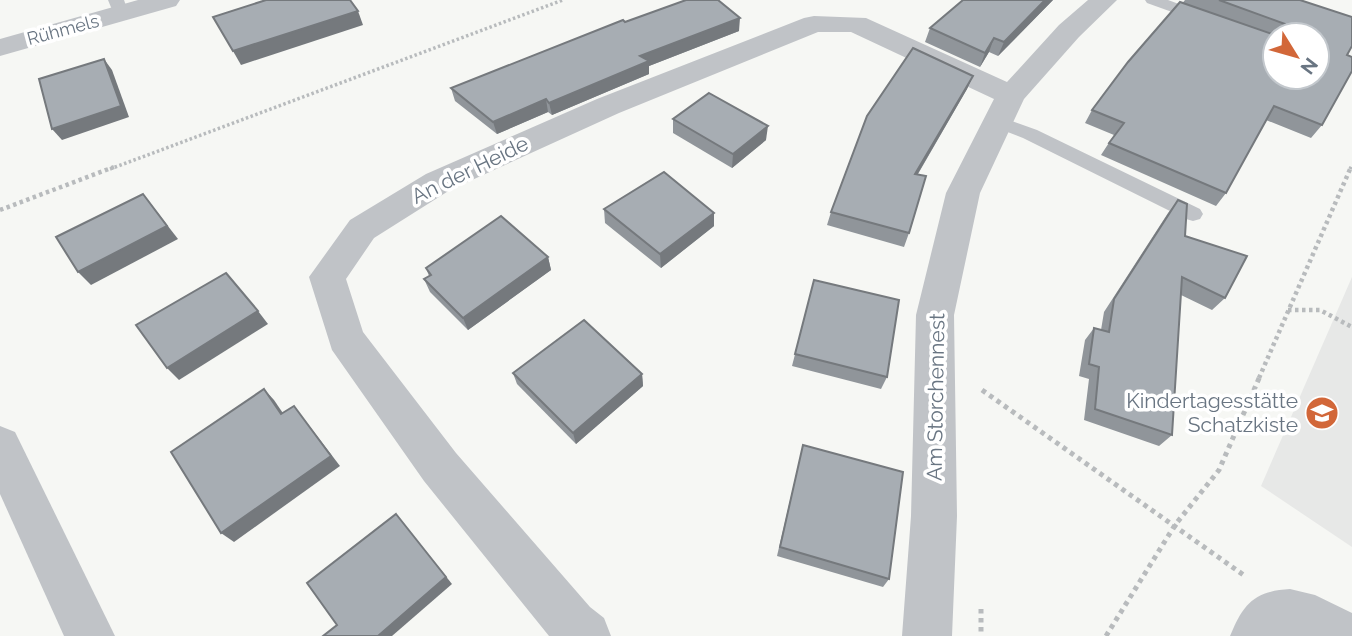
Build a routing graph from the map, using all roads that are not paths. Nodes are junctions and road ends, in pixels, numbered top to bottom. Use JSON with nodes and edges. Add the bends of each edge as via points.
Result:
{"nodes":[{"id":1,"x":166,"y":0,"type":"edge"},
{"id":2,"x":1104,"y":0,"type":"edge"},
{"id":3,"x":1153,"y":0,"type":"edge"},
{"id":4,"x":118,"y":7,"type":"edge"},
{"id":5,"x":1214,"y":22,"type":"edge"},
{"id":6,"x":0,"y":48,"type":"edge"},
{"id":7,"x":1004,"y":108,"type":"junction"},
{"id":8,"x":1194,"y":215,"type":"dead end"},
{"id":9,"x":0,"y":446,"type":"edge"},
{"id":10,"x":1275,"y":624,"type":"edge"},
{"id":11,"x":90,"y":636,"type":"edge"},
{"id":12,"x":586,"y":636,"type":"edge"},
{"id":13,"x":927,"y":636,"type":"edge"},
{"id":14,"x":1342,"y":636,"type":"edge"}],
"edges":[{"from":1,"to":4,"type":"street","name":"Rühmels"},
{"from":2,"to":7,"type":"street","name":"Am Storchennest","via":[[1069,31]]},
{"from":3,"to":5,"type":"lane"},
{"from":4,"to":6,"type":"street","name":"Rühmels"},
{"from":7,"to":8,"type":"lane","via":[[1030,134]]},
{"from":7,"to":12,"type":"street","name":"An der Heide","via":[[856,24],[814,24],[608,106],[438,181],[362,229],[327,277],[346,339],[440,467]]},
{"from":7,"to":13,"type":"street","name":"Am Storchennest","via":[[963,193],[935,315],[934,516]]},
{"from":9,"to":11,"type":"street"},
{"from":10,"to":14,"type":"street","via":[[1328,626]]}]}
